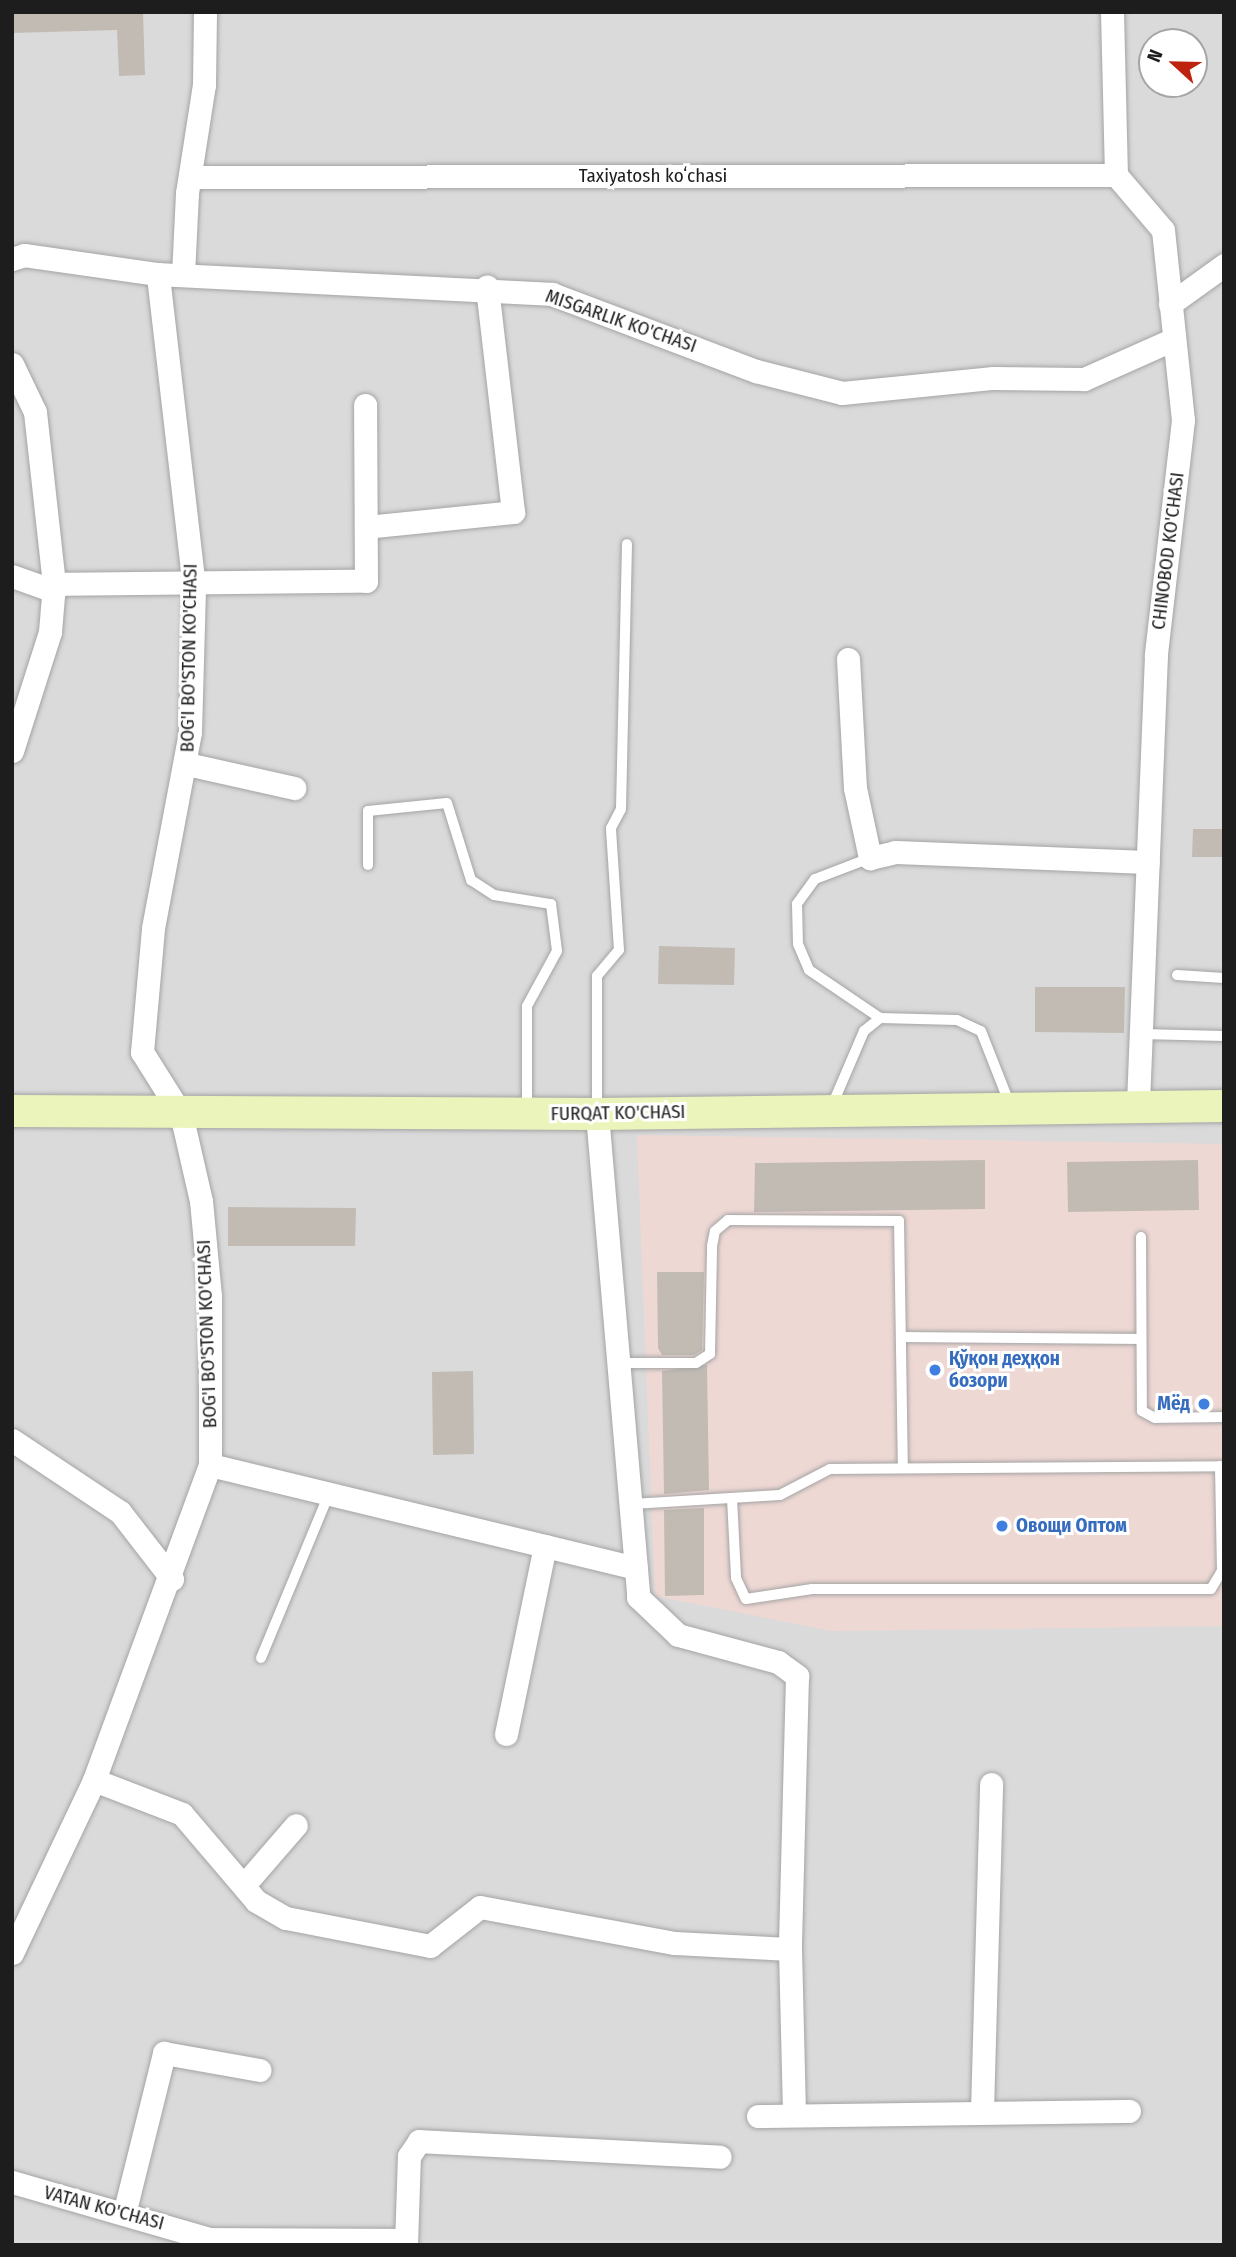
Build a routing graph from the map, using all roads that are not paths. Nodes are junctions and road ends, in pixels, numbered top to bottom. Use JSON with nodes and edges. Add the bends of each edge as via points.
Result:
{"nodes":[{"id":1,"x":205,"y":12,"type":"edge"},
{"id":2,"x":1112,"y":12,"type":"edge"},
{"id":3,"x":1116,"y":175,"type":"junction"},
{"id":4,"x":190,"y":177,"type":"junction"},
{"id":5,"x":16,"y":254,"type":"edge"},
{"id":6,"x":1224,"y":265,"type":"edge"},
{"id":7,"x":158,"y":274,"type":"junction"},
{"id":8,"x":183,"y":275,"type":"junction"},
{"id":9,"x":487,"y":286,"type":"junction"},
{"id":10,"x":1170,"y":304,"type":"junction"},
{"id":11,"x":1174,"y":339,"type":"junction"},
{"id":12,"x":12,"y":364,"type":"edge"},
{"id":13,"x":365,"y":405,"type":"dead end"},
{"id":14,"x":366,"y":527,"type":"junction"},
{"id":15,"x":628,"y":544,"type":"dead end"},
{"id":16,"x":12,"y":576,"type":"edge"},
{"id":17,"x":194,"y":587,"type":"junction"},
{"id":18,"x":54,"y":588,"type":"junction"},
{"id":19,"x":848,"y":659,"type":"dead end"},
{"id":20,"x":12,"y":751,"type":"edge"},
{"id":21,"x":187,"y":764,"type":"junction"},
{"id":22,"x":294,"y":788,"type":"dead end"},
{"id":23,"x":870,"y":858,"type":"junction"},
{"id":24,"x":1148,"y":862,"type":"junction"},
{"id":25,"x":368,"y":865,"type":"dead end"},
{"id":26,"x":1177,"y":975,"type":"dead end"},
{"id":27,"x":1224,"y":978,"type":"edge"},
{"id":28,"x":880,"y":1018,"type":"junction"},
{"id":29,"x":1141,"y":1034,"type":"junction"},
{"id":30,"x":1224,"y":1036,"type":"edge"},
{"id":31,"x":1224,"y":1106,"type":"edge"},
{"id":32,"x":1138,"y":1108,"type":"junction"},
{"id":33,"x":1012,"y":1109,"type":"junction"},
{"id":34,"x":830,"y":1110,"type":"junction"},
{"id":35,"x":12,"y":1111,"type":"edge"},
{"id":36,"x":181,"y":1114,"type":"junction"},
{"id":37,"x":527,"y":1114,"type":"junction"},
{"id":38,"x":597,"y":1114,"type":"junction"},
{"id":39,"x":1141,"y":1237,"type":"dead end"},
{"id":40,"x":903,"y":1337,"type":"junction"},
{"id":41,"x":1139,"y":1339,"type":"junction"},
{"id":42,"x":623,"y":1363,"type":"junction"},
{"id":43,"x":1224,"y":1417,"type":"edge"},
{"id":44,"x":12,"y":1440,"type":"edge"},
{"id":45,"x":210,"y":1465,"type":"junction"},
{"id":46,"x":1222,"y":1466,"type":"edge"},
{"id":47,"x":903,"y":1468,"type":"junction"},
{"id":48,"x":329,"y":1494,"type":"junction"},
{"id":49,"x":732,"y":1498,"type":"junction"},
{"id":50,"x":632,"y":1504,"type":"junction"},
{"id":51,"x":545,"y":1546,"type":"junction"},
{"id":52,"x":636,"y":1568,"type":"junction"},
{"id":53,"x":172,"y":1579,"type":"junction"},
{"id":54,"x":261,"y":1658,"type":"dead end"},
{"id":55,"x":506,"y":1734,"type":"dead end"},
{"id":56,"x":94,"y":1780,"type":"junction"},
{"id":57,"x":991,"y":1784,"type":"dead end"},
{"id":58,"x":296,"y":1825,"type":"dead end"},
{"id":59,"x":244,"y":1885,"type":"junction"},
{"id":60,"x":790,"y":1949,"type":"junction"},
{"id":61,"x":12,"y":1953,"type":"edge"},
{"id":62,"x":259,"y":2070,"type":"dead end"},
{"id":63,"x":982,"y":2111,"type":"junction"},
{"id":64,"x":1129,"y":2111,"type":"dead end"},
{"id":65,"x":793,"y":2115,"type":"junction"},
{"id":66,"x":758,"y":2116,"type":"dead end"},
{"id":67,"x":720,"y":2157,"type":"dead end"},
{"id":68,"x":12,"y":2182,"type":"edge"},
{"id":69,"x":125,"y":2210,"type":"junction"},
{"id":70,"x":210,"y":2242,"type":"edge"},
{"id":71,"x":406,"y":2242,"type":"edge"}],
"edges":[{"from":1,"to":4,"type":"street","via":[[204,85]]},
{"from":2,"to":3,"type":"street"},
{"from":3,"to":4,"type":"street","name":"Taxiyatosh koʻchasi"},
{"from":3,"to":10,"type":"street","name":"CHINOBOD KO'CHASI","via":[[1164,230]]},
{"from":4,"to":8,"type":"street"},
{"from":5,"to":7,"type":"street","name":"MISGARLIK KO'CHASI"},
{"from":6,"to":10,"type":"street"},
{"from":7,"to":8,"type":"street","name":"MISGARLIK KO'CHASI"},
{"from":7,"to":17,"type":"street","name":"BOG'I BO'STON KO'CHASI"},
{"from":8,"to":9,"type":"street","name":"MISGARLIK KO'CHASI"},
{"from":9,"to":11,"type":"street","name":"MISGARLIK KO'CHASI","via":[[552,294],[756,370],[842,393],[993,378],[1084,379]]},
{"from":9,"to":14,"type":"street","via":[[513,512]]},
{"from":10,"to":11,"type":"street","name":"CHINOBOD KO'CHASI"},
{"from":11,"to":24,"type":"street","name":"CHINOBOD KO'CHASI","via":[[1184,420],[1156,655]]},
{"from":12,"to":18,"type":"street","via":[[35,412]]},
{"from":13,"to":14,"type":"street"},
{"from":14,"to":17,"type":"street","via":[[366,581]]},
{"from":15,"to":38,"type":"lane","via":[[621,809],[611,828],[619,950],[597,976]]},
{"from":16,"to":18,"type":"street"},
{"from":17,"to":18,"type":"street"},
{"from":17,"to":21,"type":"street","name":"BOG'I BO'STON KO'CHASI"},
{"from":18,"to":20,"type":"street","via":[[50,632]]},
{"from":19,"to":23,"type":"street","via":[[855,788]]},
{"from":21,"to":22,"type":"street"},
{"from":21,"to":36,"type":"street","name":"BOG'I BO'STON KO'CHASI","via":[[153,928],[142,1052]]},
{"from":23,"to":24,"type":"street","via":[[895,852]]},
{"from":23,"to":28,"type":"lane","via":[[815,879],[797,904],[798,944],[808,970]]},
{"from":24,"to":29,"type":"street","name":"CHINOBOD KO'CHASI"},
{"from":25,"to":37,"type":"lane","via":[[368,811],[447,803],[471,880],[494,895],[551,904],[557,951],[527,1006]]},
{"from":26,"to":27,"type":"lane"},
{"from":28,"to":33,"type":"lane","via":[[957,1020],[981,1031]]},
{"from":28,"to":34,"type":"lane","via":[[864,1031]]},
{"from":29,"to":30,"type":"lane"},
{"from":29,"to":32,"type":"street","name":"CHINOBOD KO'CHASI"},
{"from":31,"to":32,"type":"main road","name":"FURQAT KO'CHASI"},
{"from":32,"to":33,"type":"main road","name":"FURQAT KO'CHASI"},
{"from":33,"to":34,"type":"main road","name":"FURQAT KO'CHASI"},
{"from":34,"to":38,"type":"main road","name":"FURQAT KO'CHASI"},
{"from":35,"to":36,"type":"main road","name":"FURQAT KO'CHASI"},
{"from":36,"to":37,"type":"main road","name":"FURQAT KO'CHASI"},
{"from":36,"to":45,"type":"street","name":"BOG'I BO'STON KO'CHASI","via":[[201,1201],[209,1296]]},
{"from":37,"to":38,"type":"main road","name":"FURQAT KO'CHASI"},
{"from":38,"to":42,"type":"street"},
{"from":39,"to":41,"type":"lane"},
{"from":40,"to":41,"type":"lane"},
{"from":40,"to":42,"type":"lane","via":[[899,1221],[728,1220],[715,1231],[712,1246],[710,1354],[696,1363]]},
{"from":40,"to":47,"type":"lane"},
{"from":41,"to":43,"type":"lane","via":[[1146,1415]]},
{"from":42,"to":50,"type":"street"},
{"from":44,"to":53,"type":"street","via":[[120,1511]]},
{"from":45,"to":48,"type":"street"},
{"from":45,"to":53,"type":"street","name":"BOG'I BO'STON KO'CHASI"},
{"from":46,"to":47,"type":"lane"},
{"from":46,"to":49,"type":"lane","via":[[1222,1571],[1211,1589],[812,1589],[746,1599],[736,1578]]},
{"from":47,"to":49,"type":"lane","via":[[830,1469],[780,1495]]},
{"from":48,"to":51,"type":"street"},
{"from":48,"to":54,"type":"lane"},
{"from":49,"to":50,"type":"lane"},
{"from":50,"to":52,"type":"street"},
{"from":51,"to":52,"type":"street"},
{"from":51,"to":55,"type":"street"},
{"from":52,"to":60,"type":"street","via":[[638,1597],[678,1635],[778,1661],[797,1676]]},
{"from":53,"to":56,"type":"street","name":"BOG'I BO'STON KO'CHASI"},
{"from":56,"to":59,"type":"street","via":[[182,1814]]},
{"from":56,"to":61,"type":"street","name":"BOG'I BO'STON KO'CHASI"},
{"from":57,"to":63,"type":"street"},
{"from":58,"to":59,"type":"street"},
{"from":59,"to":60,"type":"street","via":[[286,1919],[430,1946],[480,1907],[675,1943]]},
{"from":60,"to":65,"type":"street"},
{"from":62,"to":69,"type":"street","via":[[164,2053]]},
{"from":63,"to":64,"type":"street"},
{"from":63,"to":65,"type":"street"},
{"from":65,"to":66,"type":"street"},
{"from":67,"to":71,"type":"street","via":[[419,2141],[409,2157]]},
{"from":68,"to":69,"type":"street","name":"VATAN KO'CHASI"},
{"from":69,"to":70,"type":"street","name":"VATAN KO'CHASI"},
{"from":70,"to":71,"type":"street","name":"VATAN KO'CHASI"}]}
